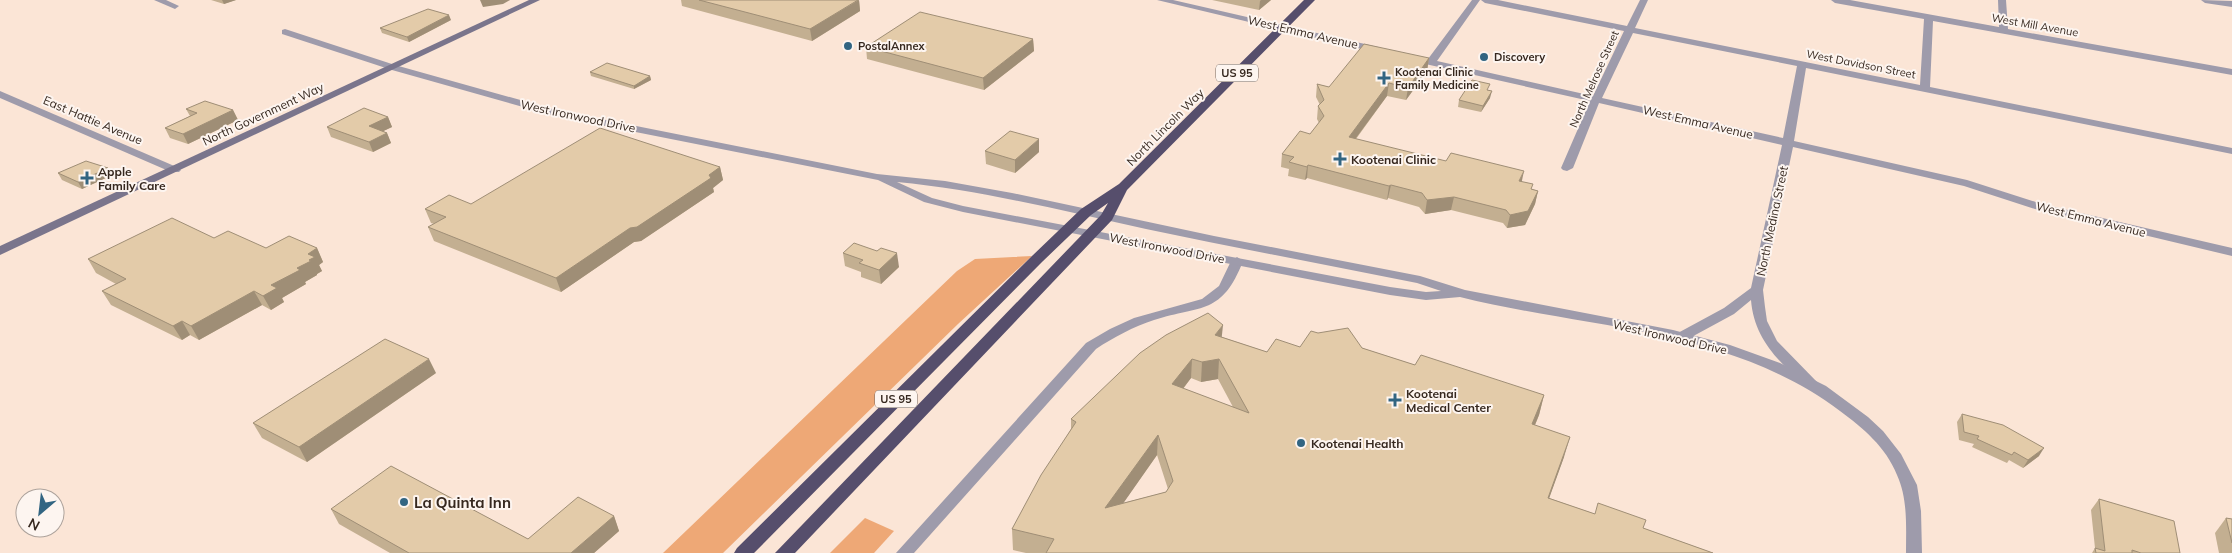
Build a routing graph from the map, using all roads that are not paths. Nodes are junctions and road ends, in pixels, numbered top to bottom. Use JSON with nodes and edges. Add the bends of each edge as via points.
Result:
{"nodes":[{"id":1,"x":158,"y":0,"type":"edge"},
{"id":2,"x":536,"y":0,"type":"edge"},
{"id":3,"x":1161,"y":0,"type":"edge"},
{"id":4,"x":1310,"y":0,"type":"edge"},
{"id":5,"x":1476,"y":0,"type":"edge"},
{"id":6,"x":1485,"y":0,"type":"edge"},
{"id":7,"x":1644,"y":0,"type":"edge"},
{"id":8,"x":1835,"y":0,"type":"edge"},
{"id":9,"x":2002,"y":0,"type":"edge"},
{"id":10,"x":2205,"y":0,"type":"edge"},
{"id":11,"x":2232,"y":4,"type":"edge"},
{"id":12,"x":175,"y":6,"type":"dead end"},
{"id":13,"x":1929,"y":17,"type":"junction"},
{"id":14,"x":1282,"y":28,"type":"junction"},
{"id":15,"x":1630,"y":30,"type":"junction"},
{"id":16,"x":2004,"y":31,"type":"junction"},
{"id":17,"x":285,"y":32,"type":"dead end"},
{"id":18,"x":1387,"y":52,"type":"edge"},
{"id":19,"x":1405,"y":56,"type":"edge"},
{"id":20,"x":1431,"y":62,"type":"junction"},
{"id":21,"x":1802,"y":64,"type":"junction"},
{"id":22,"x":395,"y":68,"type":"junction"},
{"id":23,"x":2232,"y":72,"type":"edge"},
{"id":24,"x":1926,"y":90,"type":"junction"},
{"id":25,"x":0,"y":94,"type":"edge"},
{"id":26,"x":1596,"y":99,"type":"junction"},
{"id":27,"x":1788,"y":143,"type":"junction"},
{"id":28,"x":2232,"y":151,"type":"edge"},
{"id":29,"x":1567,"y":168,"type":"dead end"},
{"id":30,"x":175,"y":170,"type":"junction"},
{"id":31,"x":877,"y":177,"type":"junction"},
{"id":32,"x":1123,"y":187,"type":"junction"},
{"id":33,"x":1086,"y":212,"type":"junction"},
{"id":34,"x":1107,"y":217,"type":"junction"},
{"id":35,"x":1068,"y":229,"type":"junction"},
{"id":36,"x":1092,"y":234,"type":"junction"},
{"id":37,"x":0,"y":251,"type":"edge"},
{"id":38,"x":2232,"y":252,"type":"edge"},
{"id":39,"x":1237,"y":262,"type":"junction"},
{"id":40,"x":1757,"y":290,"type":"junction"},
{"id":41,"x":1462,"y":294,"type":"junction"},
{"id":42,"x":1681,"y":337,"type":"junction"},
{"id":43,"x":1814,"y":386,"type":"junction"},
{"id":44,"x":743,"y":553,"type":"edge"},
{"id":45,"x":784,"y":553,"type":"edge"},
{"id":46,"x":904,"y":553,"type":"edge"},
{"id":47,"x":1914,"y":553,"type":"edge"}],
"edges":[{"from":1,"to":12,"type":"street"},
{"from":2,"to":22,"type":"main road","name":"North Government Way"},
{"from":3,"to":14,"type":"street","name":"West Emma Avenue"},
{"from":4,"to":14,"type":"highway","name":"North Lincoln Way","number":"US 95"},
{"from":5,"to":20,"type":"street"},
{"from":6,"to":15,"type":"street","name":"West Davidson Street"},
{"from":7,"to":15,"type":"street","name":"North Melrose Street"},
{"from":8,"to":13,"type":"street","name":"West Mill Avenue"},
{"from":9,"to":16,"type":"street"},
{"from":10,"to":11,"type":"street"},
{"from":13,"to":16,"type":"street","name":"West Mill Avenue"},
{"from":13,"to":24,"type":"street"},
{"from":14,"to":18,"type":"street","name":"West Emma Avenue"},
{"from":14,"to":32,"type":"highway","name":"North Lincoln Way","number":"US 95"},
{"from":15,"to":21,"type":"street","name":"West Davidson Street"},
{"from":15,"to":26,"type":"street","name":"North Melrose Street"},
{"from":16,"to":23,"type":"street","name":"West Mill Avenue"},
{"from":17,"to":22,"type":"street","name":"West Ironwood Drive"},
{"from":19,"to":20,"type":"street","name":"West Emma Avenue"},
{"from":20,"to":26,"type":"street","name":"West Emma Avenue"},
{"from":21,"to":24,"type":"street","name":"West Davidson Street"},
{"from":21,"to":27,"type":"street","name":"North Medina Street"},
{"from":22,"to":30,"type":"main road","name":"North Government Way"},
{"from":22,"to":31,"type":"street","name":"West Ironwood Drive","via":[[555,112]]},
{"from":24,"to":28,"type":"street","name":"West Davidson Street"},
{"from":25,"to":30,"type":"street","name":"East Hattie Avenue"},
{"from":26,"to":27,"type":"street","name":"West Emma Avenue"},
{"from":26,"to":29,"type":"street","name":"North Melrose Street"},
{"from":27,"to":38,"type":"street","name":"West Emma Avenue","via":[[1967,183],[2039,207]]},
{"from":27,"to":40,"type":"street","name":"North Medina Street"},
{"from":30,"to":37,"type":"main road","name":"North Government Way"},
{"from":31,"to":33,"type":"street","name":"West Ironwood Drive","via":[[928,180]]},
{"from":31,"to":35,"type":"street","name":"West Ironwood Drive","via":[[928,200]]},
{"from":32,"to":33,"type":"highway","name":"North Lincoln Way","number":"US 95"},
{"from":32,"to":34,"type":"highway","name":"North Lincoln Way","number":"US 95"},
{"from":33,"to":34,"type":"street","name":"West Ironwood Drive"},
{"from":33,"to":35,"type":"highway","number":"US 95"},
{"from":34,"to":36,"type":"highway","number":"US 95"},
{"from":34,"to":41,"type":"street","name":"West Ironwood Drive","via":[[1420,280]]},
{"from":35,"to":36,"type":"street","name":"West Ironwood Drive"},
{"from":35,"to":44,"type":"highway","number":"US 95"},
{"from":36,"to":39,"type":"street","name":"West Ironwood Drive"},
{"from":36,"to":45,"type":"highway","number":"US 95"},
{"from":39,"to":41,"type":"street","name":"West Ironwood Drive","via":[[1390,291],[1426,296]]},
{"from":39,"to":46,"type":"street","via":[[1222,291],[1210,300],[1186,310],[1132,323],[1091,346]]},
{"from":40,"to":42,"type":"street","name":"North Medina Street","via":[[1729,311]]},
{"from":40,"to":43,"type":"street","via":[[1760,322],[1770,341],[1782,357]]},
{"from":41,"to":42,"type":"street","name":"West Ironwood Drive"},
{"from":42,"to":43,"type":"street","name":"West Ironwood Drive","via":[[1760,361]]},
{"from":43,"to":47,"type":"street","name":"West Ironwood Drive","via":[[1871,428],[1898,462],[1913,499]]}]}
